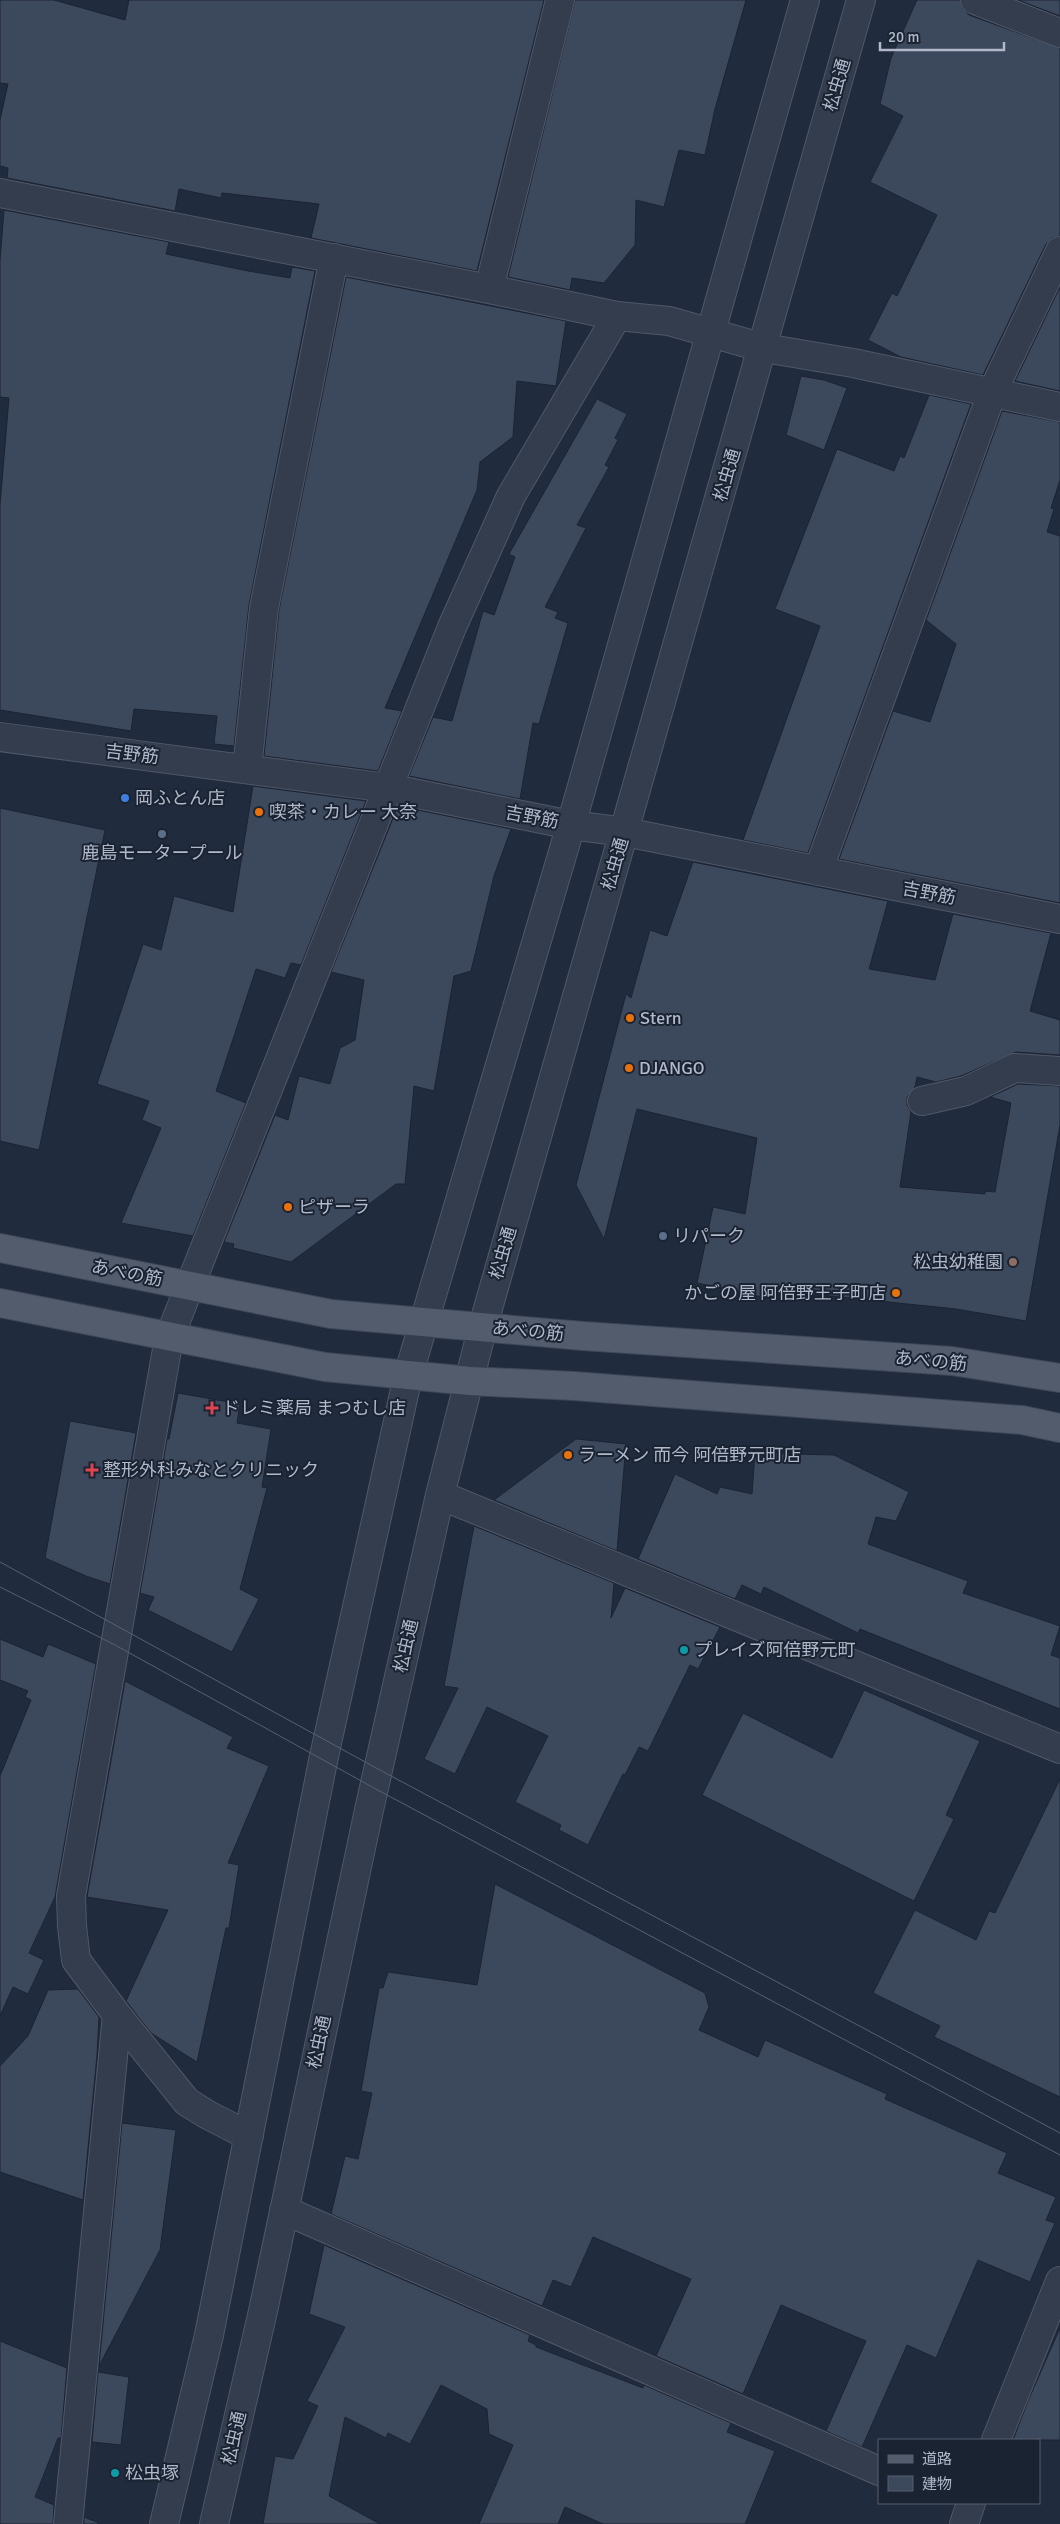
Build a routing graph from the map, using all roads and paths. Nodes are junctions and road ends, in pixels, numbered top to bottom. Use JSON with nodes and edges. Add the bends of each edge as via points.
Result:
{"nodes":[{"id":1,"x":560,"y":0,"type":"edge"},
{"id":2,"x":805,"y":0,"type":"edge"},
{"id":3,"x":862,"y":0,"type":"edge"},
{"id":4,"x":975,"y":0,"type":"edge"},
{"id":5,"x":1060,"y":33,"type":"edge"},
{"id":6,"x":0,"y":193,"type":"edge"},
{"id":7,"x":1060,"y":252,"type":"edge"},
{"id":8,"x":334,"y":258,"type":"junction"},
{"id":9,"x":489,"y":289,"type":"junction"},
{"id":10,"x":617,"y":316,"type":"junction"},
{"id":11,"x":710,"y":332,"type":"junction"},
{"id":12,"x":764,"y":348,"type":"junction"},
{"id":13,"x":992,"y":393,"type":"junction"},
{"id":14,"x":1060,"y":407,"type":"edge"},
{"id":15,"x":0,"y":737,"type":"edge"},
{"id":16,"x":247,"y":769,"type":"junction"},
{"id":17,"x":388,"y":788,"type":"junction"},
{"id":18,"x":571,"y":825,"type":"junction"},
{"id":19,"x":625,"y":832,"type":"junction"},
{"id":20,"x":818,"y":871,"type":"junction"},
{"id":21,"x":1060,"y":919,"type":"edge"},
{"id":22,"x":1060,"y":1071,"type":"edge"},
{"id":23,"x":922,"y":1101,"type":"dead end"},
{"id":24,"x":0,"y":1248,"type":"edge"},
{"id":25,"x":190,"y":1286,"type":"junction"},
{"id":26,"x":0,"y":1303,"type":"edge"},
{"id":27,"x":422,"y":1320,"type":"junction"},
{"id":28,"x":483,"y":1326,"type":"junction"},
{"id":29,"x":169,"y":1338,"type":"junction"},
{"id":30,"x":408,"y":1376,"type":"junction"},
{"id":31,"x":1060,"y":1378,"type":"edge"},
{"id":32,"x":470,"y":1380,"type":"junction"},
{"id":33,"x":1060,"y":1428,"type":"edge"},
{"id":34,"x":440,"y":1495,"type":"junction"},
{"id":35,"x":1060,"y":1749,"type":"edge"},
{"id":36,"x":117,"y":2015,"type":"junction"},
{"id":37,"x":249,"y":2136,"type":"junction"},
{"id":38,"x":284,"y":2210,"type":"junction"},
{"id":39,"x":1060,"y":2282,"type":"edge"},
{"id":40,"x":996,"y":2439,"type":"edge"},
{"id":41,"x":878,"y":2471,"type":"edge"},
{"id":42,"x":68,"y":2524,"type":"edge"},
{"id":43,"x":164,"y":2524,"type":"edge"},
{"id":44,"x":214,"y":2524,"type":"edge"}],
"edges":[{"from":1,"to":9,"type":"street"},
{"from":2,"to":11,"type":"street"},
{"from":3,"to":12,"type":"street","name":"松虫通"},
{"from":4,"to":5,"type":"street"},
{"from":6,"to":8,"type":"street"},
{"from":7,"to":13,"type":"street"},
{"from":8,"to":9,"type":"street"},
{"from":8,"to":16,"type":"street","via":[[264,608]]},
{"from":9,"to":10,"type":"street"},
{"from":10,"to":11,"type":"street","via":[[669,321]]},
{"from":10,"to":17,"type":"street","via":[[511,496],[452,628]]},
{"from":11,"to":12,"type":"street"},
{"from":11,"to":18,"type":"street"},
{"from":12,"to":13,"type":"street","via":[[853,363]]},
{"from":12,"to":19,"type":"street","name":"松虫通"},
{"from":13,"to":14,"type":"street"},
{"from":13,"to":20,"type":"street"},
{"from":15,"to":16,"type":"street","name":"吉野筋"},
{"from":16,"to":17,"type":"street","name":"吉野筋"},
{"from":17,"to":18,"type":"street","name":"吉野筋"},
{"from":17,"to":25,"type":"street"},
{"from":18,"to":19,"type":"street","name":"吉野筋"},
{"from":18,"to":27,"type":"street"},
{"from":19,"to":20,"type":"street","name":"吉野筋"},
{"from":19,"to":28,"type":"street","name":"松虫通"},
{"from":20,"to":21,"type":"street","name":"吉野筋"},
{"from":22,"to":23,"type":"street","via":[[1015,1068],[966,1091]]},
{"from":24,"to":25,"type":"main road","name":"あべの筋"},
{"from":25,"to":27,"type":"main road","name":"あべの筋","via":[[331,1314]]},
{"from":25,"to":29,"type":"street"},
{"from":26,"to":29,"type":"main road"},
{"from":27,"to":28,"type":"main road","name":"あべの筋"},
{"from":27,"to":30,"type":"street"},
{"from":28,"to":31,"type":"main road","name":"あべの筋","via":[[952,1361]]},
{"from":28,"to":32,"type":"street","name":"松虫通"},
{"from":29,"to":30,"type":"main road","via":[[325,1367]]},
{"from":29,"to":36,"type":"street","via":[[71,1896],[76,1960]]},
{"from":30,"to":32,"type":"main road"},
{"from":30,"to":37,"type":"street","via":[[323,1761]]},
{"from":32,"to":33,"type":"main road","via":[[1012,1420]]},
{"from":32,"to":34,"type":"street","name":"松虫通"},
{"from":34,"to":35,"type":"street"},
{"from":34,"to":38,"type":"street","name":"松虫通","via":[[350,1892]]},
{"from":36,"to":37,"type":"street","via":[[187,2102]]},
{"from":36,"to":42,"type":"street"},
{"from":37,"to":43,"type":"street","via":[[209,2335]]},
{"from":38,"to":41,"type":"street"},
{"from":38,"to":44,"type":"street","name":"松虫通"},
{"from":39,"to":40,"type":"street"}]}
